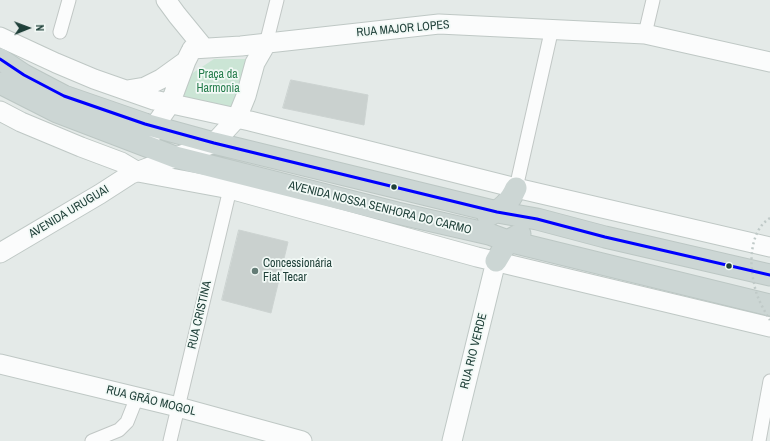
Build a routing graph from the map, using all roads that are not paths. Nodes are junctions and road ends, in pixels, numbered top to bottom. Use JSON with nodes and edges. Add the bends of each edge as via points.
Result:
{"nodes":[{"id":1,"x":68,"y":0,"type":"edge"},
{"id":2,"x":277,"y":0,"type":"edge"},
{"id":3,"x":653,"y":0,"type":"edge"},
{"id":4,"x":172,"y":8,"type":"edge"},
{"id":5,"x":552,"y":28,"type":"junction"},
{"id":6,"x":60,"y":32,"type":"dead end"},
{"id":7,"x":645,"y":34,"type":"junction"},
{"id":8,"x":0,"y":37,"type":"edge"},
{"id":9,"x":266,"y":44,"type":"junction"},
{"id":10,"x":242,"y":46,"type":"junction"},
{"id":11,"x":194,"y":53,"type":"junction"},
{"id":12,"x":0,"y":59,"type":"edge"},
{"id":13,"x":770,"y":62,"type":"edge"},
{"id":14,"x":255,"y":63,"type":"junction"},
{"id":15,"x":0,"y":83,"type":"edge"},
{"id":16,"x":126,"y":90,"type":"junction"},
{"id":17,"x":170,"y":104,"type":"junction"},
{"id":18,"x":0,"y":111,"type":"edge"},
{"id":19,"x":237,"y":118,"type":"junction"},
{"id":20,"x":151,"y":136,"type":"junction"},
{"id":21,"x":214,"y":143,"type":"junction"},
{"id":22,"x":108,"y":157,"type":"junction"},
{"id":23,"x":175,"y":157,"type":"junction"},
{"id":24,"x":138,"y":172,"type":"junction"},
{"id":25,"x":516,"y":188,"type":"junction"},
{"id":26,"x":230,"y":189,"type":"junction"},
{"id":27,"x":100,"y":194,"type":"junction"},
{"id":28,"x":497,"y":212,"type":"junction"},
{"id":29,"x":397,"y":213,"type":"junction"},
{"id":30,"x":605,"y":237,"type":"junction"},
{"id":31,"x":508,"y":241,"type":"junction"},
{"id":32,"x":770,"y":246,"type":"edge"},
{"id":33,"x":0,"y":253,"type":"edge"},
{"id":34,"x":496,"y":261,"type":"junction"},
{"id":35,"x":770,"y":276,"type":"edge"},
{"id":36,"x":770,"y":305,"type":"edge"},
{"id":37,"x":770,"y":327,"type":"edge"},
{"id":38,"x":0,"y":364,"type":"edge"},
{"id":39,"x":770,"y":381,"type":"edge"},
{"id":40,"x":137,"y":397,"type":"junction"},
{"id":41,"x":178,"y":407,"type":"junction"},
{"id":42,"x":92,"y":441,"type":"edge"},
{"id":43,"x":170,"y":441,"type":"edge"},
{"id":44,"x":302,"y":441,"type":"edge"},
{"id":45,"x":452,"y":441,"type":"edge"},
{"id":46,"x":759,"y":441,"type":"edge"}],
"edges":[{"from":1,"to":6,"type":"street"},
{"from":2,"to":9,"type":"street"},
{"from":3,"to":7,"type":"street"},
{"from":4,"to":11,"type":"street"},
{"from":5,"to":7,"type":"street","name":"RUA MAJOR LOPES"},
{"from":5,"to":9,"type":"street","name":"RUA MAJOR LOPES","via":[[439,24]]},
{"from":5,"to":25,"type":"street"},
{"from":7,"to":13,"type":"street","name":"RUA MAJOR LOPES"},
{"from":8,"to":16,"type":"street","via":[[94,79]]},
{"from":9,"to":10,"type":"street","name":"RUA MAJOR LOPES"},
{"from":9,"to":14,"type":"street"},
{"from":10,"to":11,"type":"street","name":"RUA MAJOR LOPES"},
{"from":10,"to":14,"type":"street","via":[[251,53]]},
{"from":11,"to":16,"type":"street","via":[[161,79],[145,87]]},
{"from":11,"to":17,"type":"street"},
{"from":12,"to":20,"type":"main road","name":"AVENIDA NOSSA SENHORA DO CARMO","via":[[64,96]]},
{"from":14,"to":19,"type":"street"},
{"from":15,"to":20,"type":"main road","name":"AVENIDA NOSSA SENHORA DO CARMO","via":[[57,112]]},
{"from":16,"to":17,"type":"street"},
{"from":17,"to":19,"type":"street"},
{"from":17,"to":20,"type":"street"},
{"from":18,"to":22,"type":"street","name":"AVENIDA NOSSA SENHORA DO CARMO"},
{"from":19,"to":21,"type":"street"},
{"from":19,"to":25,"type":"street"},
{"from":20,"to":21,"type":"main road","name":"AVENIDA NOSSA SENHORA DO CARMO"},
{"from":20,"to":23,"type":"main road","name":"AVENIDA NOSSA SENHORA DO CARMO"},
{"from":20,"to":24,"type":"street"},
{"from":21,"to":23,"type":"street","name":"AVENIDA URUGUAI"},
{"from":21,"to":28,"type":"main road","name":"AVENIDA NOSSA SENHORA DO CARMO"},
{"from":22,"to":24,"type":"street","name":"AVENIDA NOSSA SENHORA DO CARMO"},
{"from":22,"to":27,"type":"street","via":[[114,168]]},
{"from":23,"to":24,"type":"street","name":"AVENIDA URUGUAI"},
{"from":23,"to":29,"type":"main road","name":"AVENIDA NOSSA SENHORA DO CARMO"},
{"from":24,"to":26,"type":"street","name":"AVENIDA NOSSA SENHORA DO CARMO"},
{"from":24,"to":27,"type":"street","name":"AVENIDA URUGUAI"},
{"from":25,"to":28,"type":"main road","via":[[512,198]]},
{"from":25,"to":32,"type":"street"},
{"from":26,"to":34,"type":"street","name":"AVENIDA NOSSA SENHORA DO CARMO"},
{"from":26,"to":41,"type":"street","name":"RUA CRISTINA"},
{"from":27,"to":33,"type":"street","name":"AVENIDA URUGUAI"},
{"from":28,"to":29,"type":"main road","via":[[475,218],[426,210]]},
{"from":28,"to":30,"type":"main road","name":"AVENIDA NOSSA SENHORA DO CARMO","via":[[537,219]]},
{"from":29,"to":31,"type":"main road","name":"AVENIDA NOSSA SENHORA DO CARMO","via":[[489,234]]},
{"from":30,"to":31,"type":"main road","via":[[572,240],[537,231],[518,234]]},
{"from":30,"to":35,"type":"main road","name":"AVENIDA NOSSA SENHORA DO CARMO"},
{"from":31,"to":34,"type":"main road"},
{"from":31,"to":36,"type":"main road","name":"AVENIDA NOSSA SENHORA DO CARMO"},
{"from":34,"to":37,"type":"street","name":"AVENIDA NOSSA SENHORA DO CARMO"},
{"from":34,"to":45,"type":"street","name":"RUA RIO VERDE"},
{"from":38,"to":40,"type":"street","name":"RUA GRÃO MOGOL"},
{"from":39,"to":46,"type":"street"},
{"from":40,"to":41,"type":"street","name":"RUA GRÃO MOGOL"},
{"from":40,"to":42,"type":"street","via":[[127,422],[119,430]]},
{"from":41,"to":43,"type":"street","name":"RUA CRISTINA"},
{"from":41,"to":44,"type":"street","name":"RUA GRÃO MOGOL"}]}
